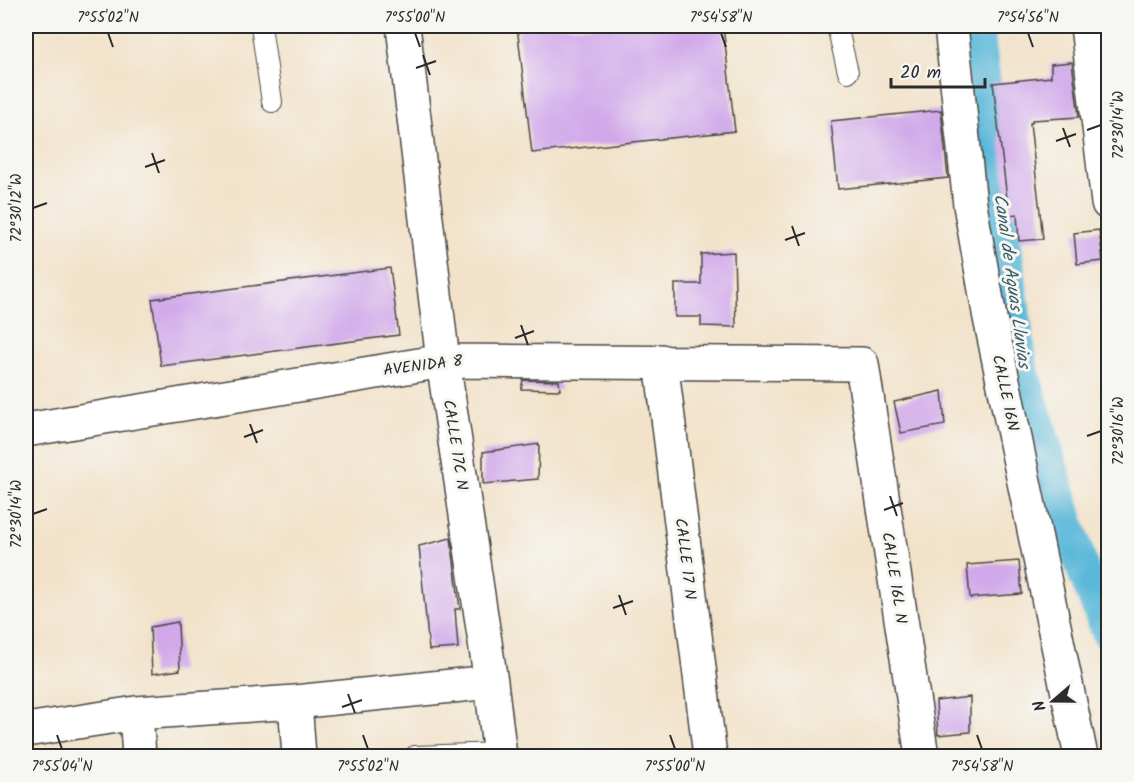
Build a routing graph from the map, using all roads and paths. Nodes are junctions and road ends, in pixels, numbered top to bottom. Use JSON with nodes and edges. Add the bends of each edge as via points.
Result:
{"nodes":[{"id":1,"x":261,"y":26,"type":"edge"},
{"id":2,"x":403,"y":26,"type":"edge"},
{"id":3,"x":837,"y":26,"type":"edge"},
{"id":4,"x":951,"y":26,"type":"edge"},
{"id":5,"x":1087,"y":26,"type":"edge"},
{"id":6,"x":848,"y":72,"type":"dead end"},
{"id":7,"x":272,"y":102,"type":"dead end"},
{"id":8,"x":1108,"y":203,"type":"edge"},
{"id":9,"x":443,"y":361,"type":"junction"},
{"id":10,"x":661,"y":361,"type":"junction"},
{"id":11,"x":862,"y":364,"type":"joint"},
{"id":12,"x":26,"y":430,"type":"edge"},
{"id":13,"x":491,"y":682,"type":"junction"},
{"id":14,"x":295,"y":702,"type":"junction"},
{"id":15,"x":136,"y":713,"type":"junction"},
{"id":16,"x":26,"y":730,"type":"edge"},
{"id":17,"x":499,"y":755,"type":"edge"},
{"id":18,"x":139,"y":756,"type":"edge"},
{"id":19,"x":299,"y":756,"type":"edge"},
{"id":20,"x":415,"y":756,"type":"edge"},
{"id":21,"x":710,"y":756,"type":"edge"},
{"id":22,"x":922,"y":756,"type":"edge"},
{"id":23,"x":1081,"y":756,"type":"edge"}],
"edges":[{"from":1,"to":7,"type":"lane"},
{"from":2,"to":9,"type":"street","name":"CALLE 17C N"},
{"from":3,"to":6,"type":"lane"},
{"from":4,"to":23,"type":"street","name":"CALLE 16N","via":[[970,205],[990,318]]},
{"from":5,"to":8,"type":"street"},
{"from":9,"to":10,"type":"street","name":"AVENIDA 8"},
{"from":9,"to":12,"type":"street","name":"AVENIDA 8"},
{"from":9,"to":13,"type":"street","name":"CALLE 17C N"},
{"from":10,"to":11,"type":"street","name":"AVENIDA 8"},
{"from":10,"to":21,"type":"street","name":"CALLE 17 N"},
{"from":11,"to":22,"type":"street","name":"CALLE 16L N"},
{"from":13,"to":14,"type":"street"},
{"from":13,"to":17,"type":"street","name":"CALLE 17C N"},
{"from":14,"to":15,"type":"street"},
{"from":14,"to":19,"type":"street"},
{"from":15,"to":16,"type":"street"},
{"from":15,"to":18,"type":"street"},
{"from":17,"to":20,"type":"lane"}]}
